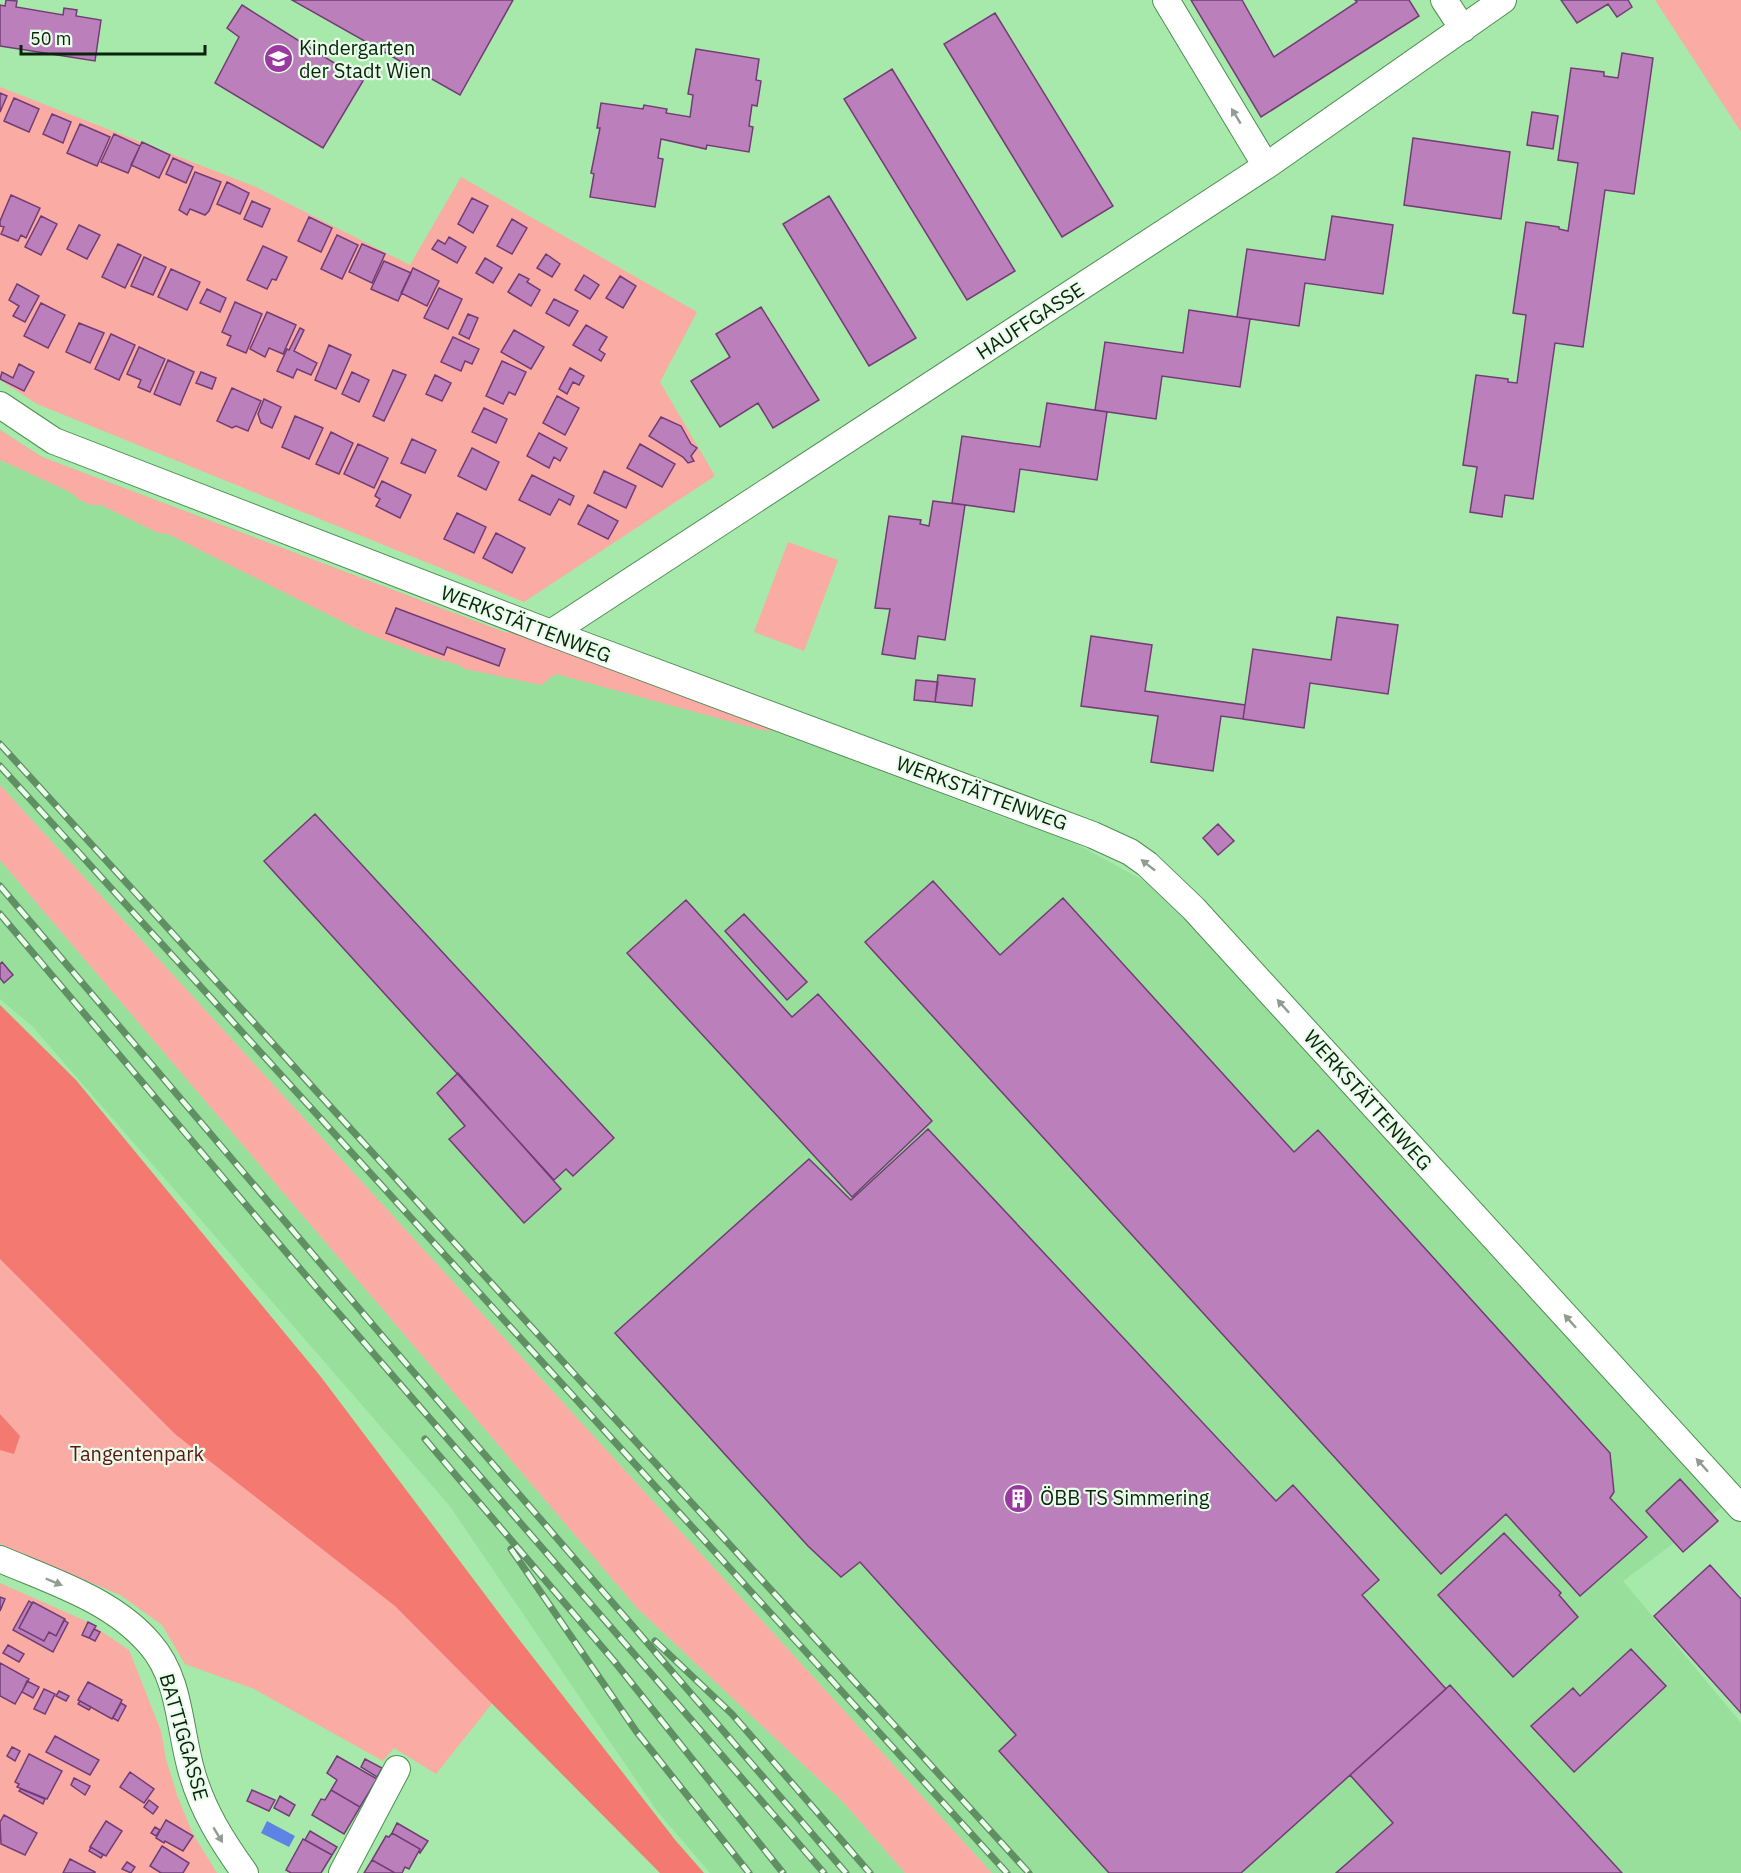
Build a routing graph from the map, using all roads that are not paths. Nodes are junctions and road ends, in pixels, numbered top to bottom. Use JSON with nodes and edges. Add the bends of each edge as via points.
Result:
{"nodes":[{"id":1,"x":1166,"y":0,"type":"edge"},
{"id":2,"x":1444,"y":0,"type":"edge"},
{"id":3,"x":1503,"y":0,"type":"edge"},
{"id":4,"x":1463,"y":29,"type":"junction"},
{"id":5,"x":1266,"y":166,"type":"junction"},
{"id":6,"x":0,"y":405,"type":"edge"},
{"id":7,"x":551,"y":633,"type":"junction"},
{"id":8,"x":1741,"y":1508,"type":"edge"},
{"id":9,"x":0,"y":1559,"type":"edge"},
{"id":10,"x":397,"y":1769,"type":"dead end"},
{"id":11,"x":245,"y":1873,"type":"edge"},
{"id":12,"x":342,"y":1873,"type":"edge"}],
"edges":[{"from":5,"to":1,"type":"street","one_way":true},
{"from":2,"to":4,"type":"street"},
{"from":3,"to":4,"type":"street","name":"HAUFFGASSE"},
{"from":4,"to":5,"type":"street","name":"HAUFFGASSE"},
{"from":5,"to":7,"type":"street","name":"HAUFFGASSE"},
{"from":6,"to":7,"type":"street","name":"WERKSTÄTTENWEG","via":[[54,441]]},
{"from":8,"to":7,"type":"street","name":"WERKSTÄTTENWEG","one_way":true,"via":[[1194,909],[1165,879],[1130,852],[1049,818]]},
{"from":9,"to":11,"type":"street","name":"BATTIGGASSE","one_way":true,"via":[[87,1596],[140,1633],[162,1660],[203,1806]]},
{"from":10,"to":12,"type":"street"}]}
